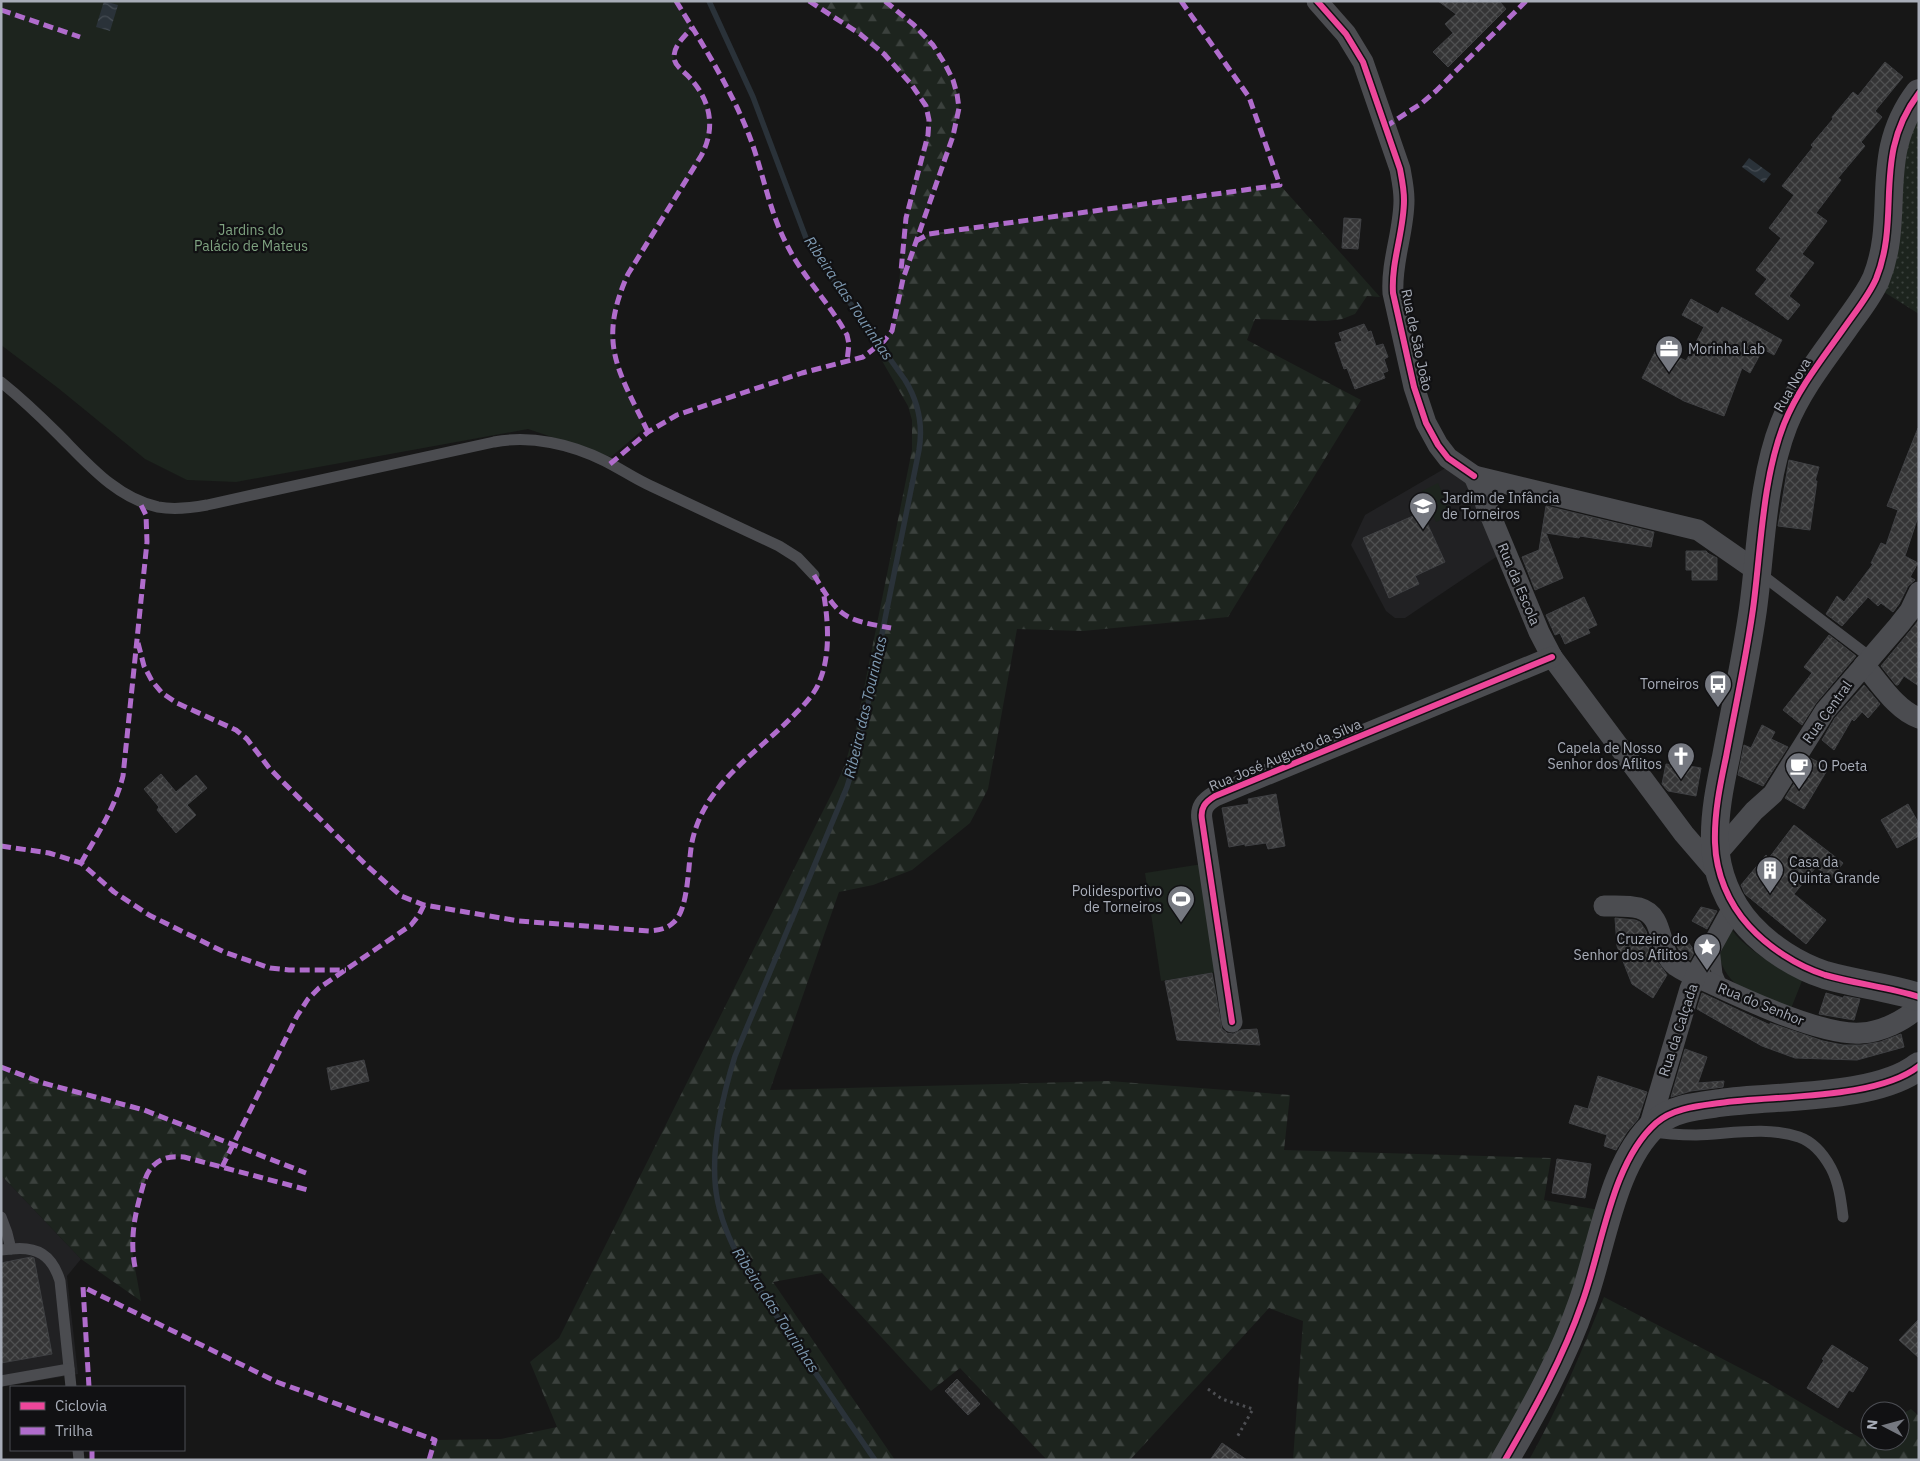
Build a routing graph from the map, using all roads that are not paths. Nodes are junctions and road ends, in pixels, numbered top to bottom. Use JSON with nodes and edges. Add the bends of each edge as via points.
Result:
{"nodes":[{"id":1,"x":1317,"y":1,"type":"edge"},
{"id":2,"x":1919,"y":93,"type":"edge"},
{"id":3,"x":1,"y":382,"type":"edge"},
{"id":4,"x":1474,"y":476,"type":"junction"},
{"id":5,"x":1757,"y":571,"type":"junction"},
{"id":6,"x":814,"y":575,"type":"dead end"},
{"id":7,"x":1919,"y":592,"type":"edge"},
{"id":8,"x":1552,"y":657,"type":"junction"},
{"id":9,"x":1868,"y":662,"type":"junction"},
{"id":10,"x":1919,"y":718,"type":"edge"},
{"id":11,"x":1719,"y":866,"type":"junction"},
{"id":12,"x":1604,"y":906,"type":"dead end"},
{"id":13,"x":1734,"y":906,"type":"junction"},
{"id":14,"x":1714,"y":944,"type":"junction"},
{"id":15,"x":1696,"y":976,"type":"junction"},
{"id":16,"x":1724,"y":989,"type":"junction"},
{"id":17,"x":1919,"y":997,"type":"edge"},
{"id":18,"x":1919,"y":1007,"type":"edge"},
{"id":19,"x":1232,"y":1022,"type":"dead end"},
{"id":20,"x":1919,"y":1066,"type":"edge"},
{"id":21,"x":1648,"y":1131,"type":"junction"},
{"id":22,"x":1,"y":1217,"type":"edge"},
{"id":23,"x":1843,"y":1217,"type":"dead end"},
{"id":24,"x":6,"y":1250,"type":"edge"},
{"id":25,"x":69,"y":1369,"type":"junction"},
{"id":26,"x":1,"y":1382,"type":"edge"},
{"id":27,"x":71,"y":1386,"type":"edge"},
{"id":28,"x":1505,"y":1460,"type":"edge"}],
"edges":[{"from":1,"to":4,"type":"street","name":"Rua de São João","via":[[1346,34],[1363,62],[1400,169],[1404,202],[1392,275],[1393,293],[1419,406],[1443,452]]},
{"from":2,"to":5,"type":"street","name":"Rua Nova","via":[[1900,123],[1893,145],[1885,241],[1876,277],[1866,297],[1800,392],[1781,434],[1770,480]]},
{"from":3,"to":6,"type":"lane","via":[[105,479],[128,495],[160,507],[215,504],[494,442],[535,440],[603,460],[638,480],[779,546],[798,558]]},
{"from":4,"to":5,"type":"street","via":[[1698,530]]},
{"from":4,"to":8,"type":"street","name":"Rua da Escola"},
{"from":5,"to":9,"type":"lane"},
{"from":5,"to":11,"type":"street","name":"Rua Nova","via":[[1716,819]]},
{"from":7,"to":9,"type":"street","name":"Rua Central","via":[[1910,611]]},
{"from":8,"to":11,"type":"street","name":"Rua da Escola","via":[[1684,834]]},
{"from":8,"to":19,"type":"street","name":"Rua José Augusto da Silva","via":[[1220,794],[1204,804],[1202,820]]},
{"from":9,"to":10,"type":"street","via":[[1902,708]]},
{"from":9,"to":11,"type":"street","name":"Rua Central","via":[[1821,716],[1773,794],[1754,811]]},
{"from":11,"to":13,"type":"street"},
{"from":12,"to":15,"type":"street","name":"Rua do Senhor","via":[[1634,907],[1650,914],[1658,924],[1668,957],[1677,967]]},
{"from":13,"to":14,"type":"street","name":"Rua da Calçada"},
{"from":13,"to":17,"type":"street","via":[[1762,939],[1810,969]]},
{"from":14,"to":15,"type":"street","name":"Rua da Calçada"},
{"from":14,"to":16,"type":"lane","via":[[1717,974]]},
{"from":15,"to":16,"type":"street","name":"Rua do Senhor"},
{"from":15,"to":21,"type":"street","name":"Rua da Calçada"},
{"from":16,"to":18,"type":"street","name":"Rua do Senhor","via":[[1804,1021],[1853,1033],[1889,1026]]},
{"from":20,"to":21,"type":"street","via":[[1901,1078],[1860,1089],[1750,1099],[1682,1110],[1668,1114]]},
{"from":21,"to":23,"type":"lane","via":[[1694,1135],[1759,1132],[1800,1137],[1814,1145],[1832,1169],[1838,1183]]},
{"from":21,"to":28,"type":"street","via":[[1616,1189],[1568,1339]]},
{"from":22,"to":24,"type":"lane","via":[[6,1227]]},
{"from":24,"to":25,"type":"lane","via":[[23,1248],[43,1254],[57,1268]]},
{"from":25,"to":26,"type":"lane"},
{"from":25,"to":27,"type":"lane"}]}
